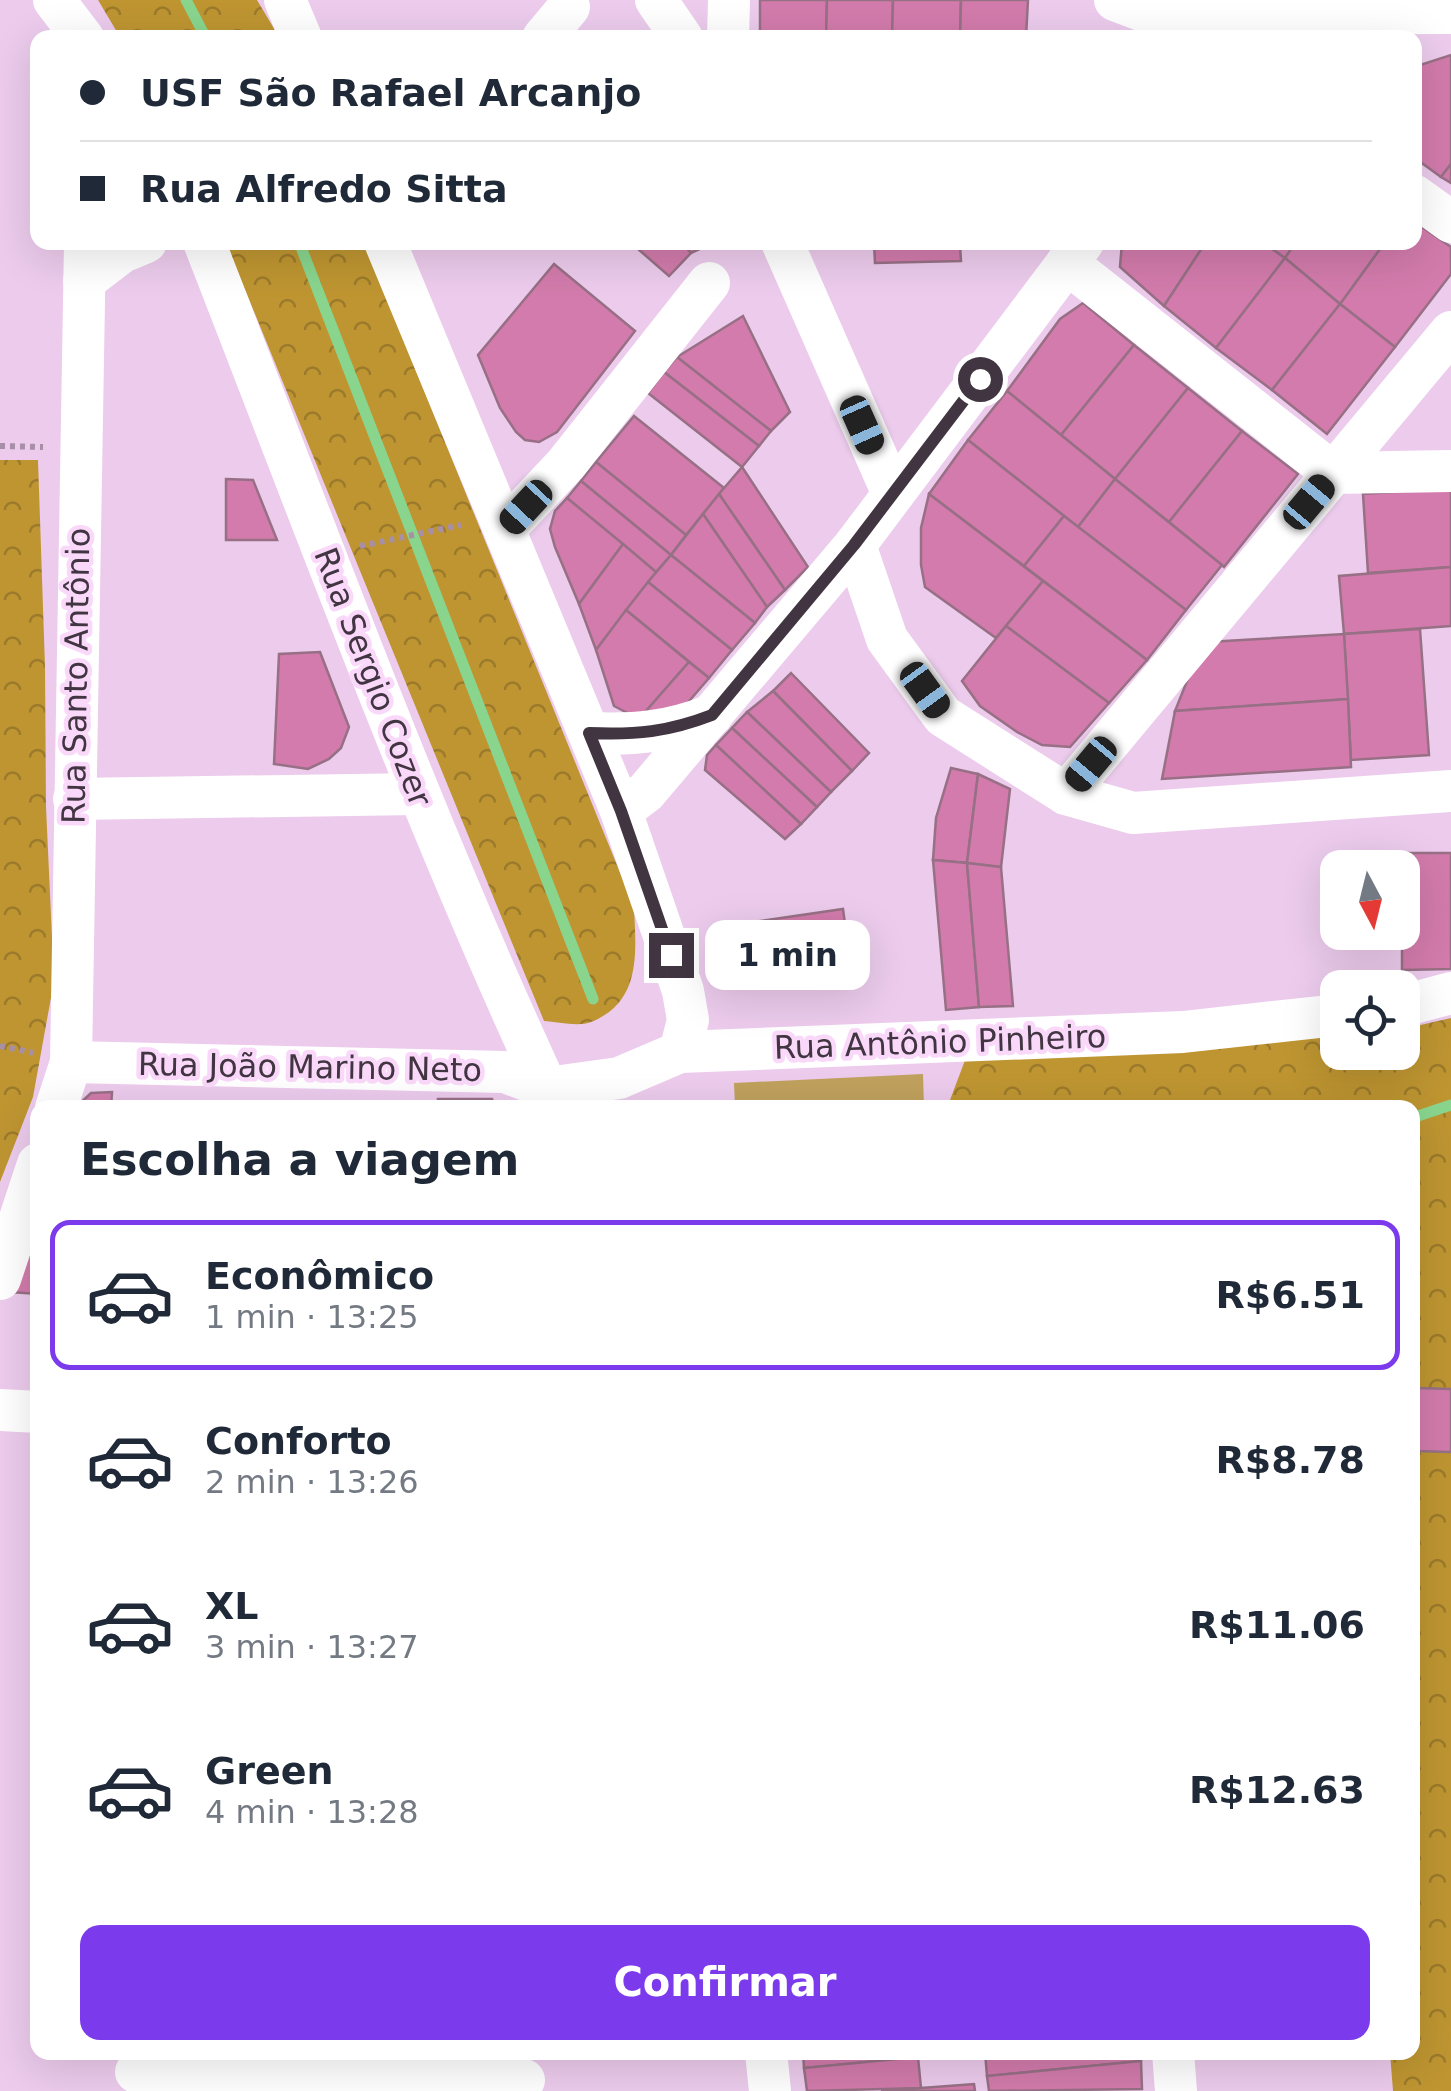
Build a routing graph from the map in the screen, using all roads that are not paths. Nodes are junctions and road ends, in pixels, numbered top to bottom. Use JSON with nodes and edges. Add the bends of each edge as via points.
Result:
{"nodes":[{"id":1,"x":54,"y":0,"type":"edge"},
{"id":2,"x":286,"y":0,"type":"edge"},
{"id":3,"x":656,"y":0,"type":"edge"},
{"id":4,"x":729,"y":0,"type":"edge"},
{"id":5,"x":1408,"y":6,"type":"edge"},
{"id":6,"x":1451,"y":13,"type":"edge"},
{"id":7,"x":1144,"y":17,"type":"edge"},
{"id":8,"x":77,"y":30,"type":"edge"},
{"id":9,"x":298,"y":30,"type":"edge"},
{"id":10,"x":677,"y":30,"type":"edge"},
{"id":11,"x":728,"y":30,"type":"edge"},
{"id":12,"x":1378,"y":30,"type":"edge"},
{"id":13,"x":1422,"y":201,"type":"edge"},
{"id":14,"x":1451,"y":222,"type":"edge"},
{"id":15,"x":127,"y":250,"type":"edge"},
{"id":16,"x":207,"y":250,"type":"edge"},
{"id":17,"x":387,"y":250,"type":"edge"},
{"id":18,"x":786,"y":250,"type":"edge"},
{"id":19,"x":1075,"y":253,"type":"edge"},
{"id":20,"x":84,"y":262,"type":"edge"},
{"id":21,"x":708,"y":284,"type":"dead end"},
{"id":22,"x":1451,"y":332,"type":"edge"},
{"id":23,"x":1451,"y":471,"type":"edge"},
{"id":24,"x":1334,"y":473,"type":"junction"},
{"id":25,"x":893,"y":494,"type":"junction"},
{"id":26,"x":503,"y":522,"type":"junction"},
{"id":27,"x":854,"y":545,"type":"junction"},
{"id":28,"x":712,"y":715,"type":"junction"},
{"id":29,"x":589,"y":733,"type":"junction"},
{"id":30,"x":1451,"y":790,"type":"edge"},
{"id":31,"x":418,"y":794,"type":"junction"},
{"id":32,"x":1066,"y":794,"type":"junction"},
{"id":33,"x":74,"y":799,"type":"junction"},
{"id":34,"x":621,"y":811,"type":"junction"},
{"id":35,"x":1451,"y":993,"type":"edge"},
{"id":36,"x":1420,"y":1001,"type":"edge"},
{"id":37,"x":1320,"y":1017,"type":"edge"},
{"id":38,"x":680,"y":1052,"type":"junction"},
{"id":39,"x":71,"y":1062,"type":"junction"},
{"id":40,"x":546,"y":1098,"type":"edge"},
{"id":41,"x":59,"y":1100,"type":"edge"},
{"id":42,"x":30,"y":1188,"type":"edge"},
{"id":43,"x":0,"y":1279,"type":"edge"},
{"id":44,"x":0,"y":1410,"type":"edge"},
{"id":45,"x":30,"y":1412,"type":"edge"},
{"id":46,"x":767,"y":2060,"type":"edge"},
{"id":47,"x":1174,"y":2060,"type":"edge"},
{"id":48,"x":136,"y":2072,"type":"edge"},
{"id":49,"x":524,"y":2075,"type":"edge"},
{"id":50,"x":770,"y":2091,"type":"edge"},
{"id":51,"x":1176,"y":2091,"type":"edge"}],
"edges":[{"from":1,"to":8,"type":"street"},
{"from":2,"to":9,"type":"street"},
{"from":3,"to":10,"type":"street"},
{"from":4,"to":11,"type":"street"},
{"from":5,"to":6,"type":"street"},
{"from":5,"to":7,"type":"street"},
{"from":5,"to":12,"type":"street"},
{"from":13,"to":14,"type":"street"},
{"from":15,"to":20,"type":"street"},
{"from":16,"to":31,"type":"street","name":"Rua Sergio Cozer"},
{"from":17,"to":26,"type":"street"},
{"from":18,"to":25,"type":"street"},
{"from":19,"to":24,"type":"street"},
{"from":19,"to":25,"type":"street"},
{"from":20,"to":33,"type":"street","name":"Rua Santo Antônio"},
{"from":21,"to":26,"type":"street","via":[[566,464]]},
{"from":22,"to":24,"type":"street"},
{"from":23,"to":24,"type":"street"},
{"from":24,"to":32,"type":"street"},
{"from":25,"to":27,"type":"street"},
{"from":26,"to":29,"type":"street"},
{"from":27,"to":28,"type":"street"},
{"from":27,"to":32,"type":"street","via":[[888,639],[944,716]]},
{"from":28,"to":29,"type":"street","via":[[638,736]]},
{"from":28,"to":34,"type":"street","via":[[646,792]]},
{"from":29,"to":34,"type":"street"},
{"from":30,"to":32,"type":"street","via":[[1133,812]]},
{"from":31,"to":33,"type":"street"},
{"from":31,"to":40,"type":"street","name":"Rua Sergio Cozer"},
{"from":33,"to":39,"type":"street","name":"Rua Santo Antônio"},
{"from":34,"to":38,"type":"street","via":[[683,991],[688,1020]]},
{"from":35,"to":36,"type":"street"},
{"from":37,"to":38,"type":"street","name":"Rua Antônio Pinheiro","via":[[1183,1032]]},
{"from":38,"to":40,"type":"street","name":"Rua Antônio Pinheiro"},
{"from":39,"to":40,"type":"street","name":"Rua João Marino Neto","via":[[505,1072]]},
{"from":39,"to":41,"type":"street","name":"Rua Santo Antônio"},
{"from":42,"to":43,"type":"street"},
{"from":44,"to":45,"type":"street"},
{"from":46,"to":50,"type":"street"},
{"from":47,"to":51,"type":"street"},
{"from":48,"to":49,"type":"street"}]}
